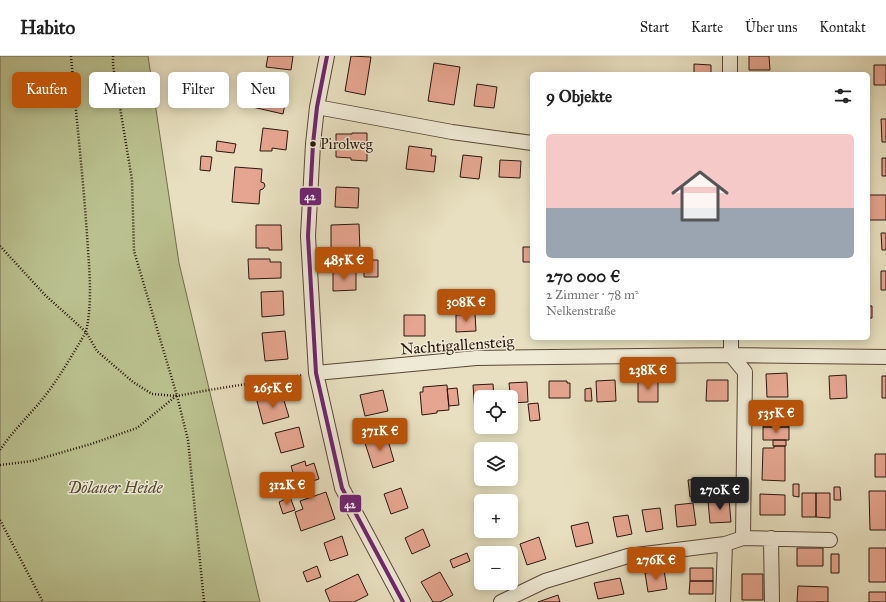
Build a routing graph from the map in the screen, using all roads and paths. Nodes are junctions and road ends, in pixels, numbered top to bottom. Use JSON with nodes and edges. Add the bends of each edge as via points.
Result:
{"nodes":[{"id":1,"x":71,"y":56,"type":"edge"},
{"id":2,"x":113,"y":56,"type":"edge"},
{"id":3,"x":327,"y":56,"type":"edge"},
{"id":4,"x":730,"y":56,"type":"edge"},
{"id":5,"x":730,"y":72,"type":"edge"},
{"id":6,"x":317,"y":107,"type":"junction"},
{"id":7,"x":530,"y":143,"type":"edge"},
{"id":8,"x":0,"y":246,"type":"edge"},
{"id":9,"x":86,"y":332,"type":"junction"},
{"id":10,"x":731,"y":340,"type":"edge"},
{"id":11,"x":731,"y":355,"type":"junction"},
{"id":12,"x":886,"y":357,"type":"edge"},
{"id":13,"x":316,"y":373,"type":"junction"},
{"id":14,"x":177,"y":396,"type":"junction"},
{"id":15,"x":0,"y":450,"type":"edge"},
{"id":16,"x":0,"y":465,"type":"edge"},
{"id":17,"x":0,"y":520,"type":"edge"},
{"id":18,"x":743,"y":538,"type":"junction"},
{"id":19,"x":771,"y":538,"type":"junction"},
{"id":20,"x":830,"y":540,"type":"dead end"},
{"id":21,"x":725,"y":544,"type":"junction"},
{"id":22,"x":43,"y":602,"type":"edge"},
{"id":23,"x":204,"y":602,"type":"edge"},
{"id":24,"x":403,"y":602,"type":"edge"},
{"id":25,"x":500,"y":602,"type":"edge"},
{"id":26,"x":723,"y":602,"type":"edge"},
{"id":27,"x":772,"y":602,"type":"edge"}],
"edges":[{"from":1,"to":9,"type":"path","via":[[90,275],[89,318]]},
{"from":2,"to":14,"type":"path","via":[[112,65],[132,180],[134,252]]},
{"from":3,"to":6,"type":"street"},
{"from":4,"to":5,"type":"street"},
{"from":6,"to":7,"type":"street","via":[[452,132]]},
{"from":6,"to":13,"type":"street","via":[[311,161],[308,236]]},
{"from":8,"to":9,"type":"path","via":[[45,295]]},
{"from":9,"to":14,"type":"path","via":[[98,351],[133,382],[152,394]]},
{"from":9,"to":15,"type":"path","via":[[47,394]]},
{"from":10,"to":11,"type":"street"},
{"from":11,"to":12,"type":"street","name":"Nachtigallensteig"},
{"from":11,"to":13,"type":"street","name":"Nachtigallensteig","via":[[476,358]]},
{"from":11,"to":18,"type":"street","via":[[745,372]]},
{"from":13,"to":14,"type":"path"},
{"from":13,"to":24,"type":"street","via":[[342,488]]},
{"from":14,"to":16,"type":"path","via":[[137,428],[32,461]]},
{"from":14,"to":23,"type":"path","via":[[188,440]]},
{"from":17,"to":22,"type":"path"},
{"from":18,"to":19,"type":"street"},
{"from":18,"to":21,"type":"street"},
{"from":19,"to":20,"type":"street"},
{"from":19,"to":27,"type":"street"},
{"from":21,"to":25,"type":"street","via":[[628,556],[544,581]]},
{"from":21,"to":26,"type":"street"}]}
